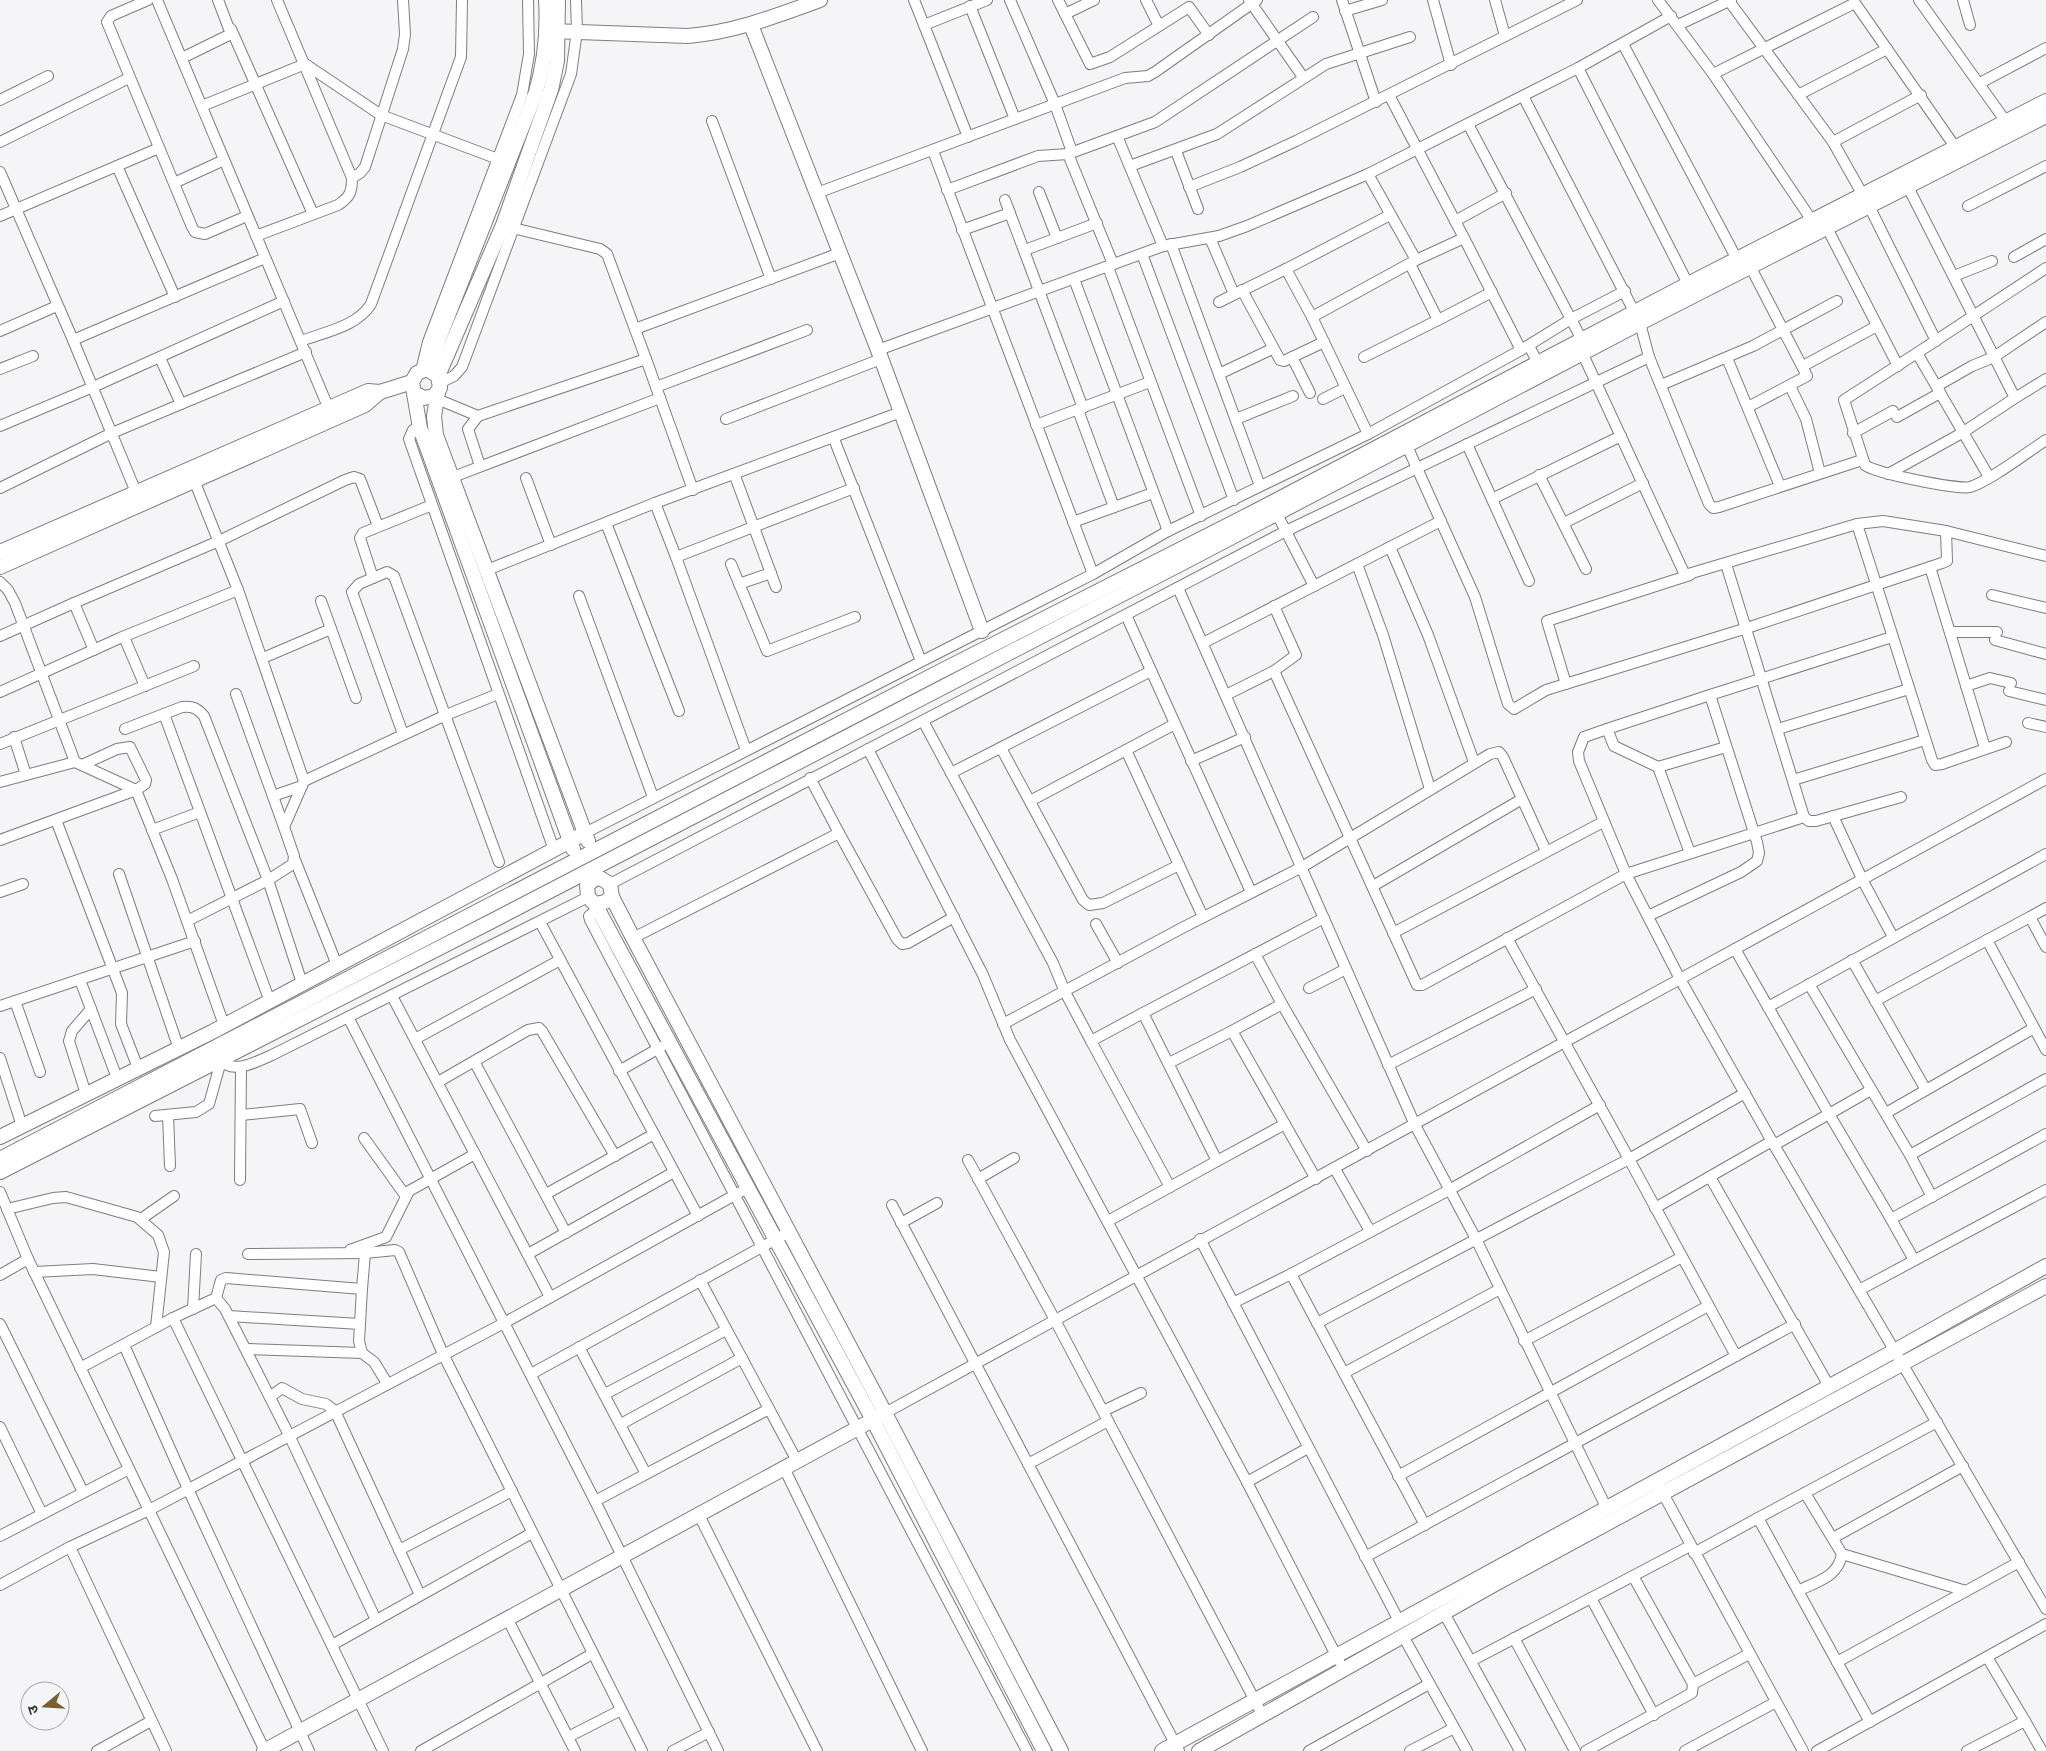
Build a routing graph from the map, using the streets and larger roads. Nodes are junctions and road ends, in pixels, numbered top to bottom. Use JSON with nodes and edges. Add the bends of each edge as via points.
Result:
{"nodes":[{"id":1,"x":148,"y":0,"type":"edge"},
{"id":2,"x":157,"y":0,"type":"edge"},
{"id":3,"x":218,"y":0,"type":"edge"},
{"id":4,"x":403,"y":0,"type":"edge"},
{"id":5,"x":462,"y":0,"type":"edge"},
{"id":6,"x":528,"y":0,"type":"edge"},
{"id":7,"x":546,"y":0,"type":"edge"},
{"id":8,"x":558,"y":0,"type":"edge"},
{"id":9,"x":576,"y":0,"type":"edge"},
{"id":10,"x":820,"y":0,"type":"edge"},
{"id":11,"x":914,"y":0,"type":"edge"},
{"id":12,"x":987,"y":0,"type":"edge"},
{"id":13,"x":1010,"y":0,"type":"edge"},
{"id":14,"x":1058,"y":0,"type":"edge"},
{"id":15,"x":1094,"y":0,"type":"edge"},
{"id":16,"x":1146,"y":0,"type":"edge"},
{"id":17,"x":1342,"y":0,"type":"edge"},
{"id":18,"x":1382,"y":0,"type":"edge"},
{"id":19,"x":1433,"y":0,"type":"edge"},
{"id":20,"x":1496,"y":0,"type":"edge"},
{"id":21,"x":1577,"y":0,"type":"edge"},
{"id":22,"x":1658,"y":0,"type":"edge"},
{"id":23,"x":1730,"y":0,"type":"edge"},
{"id":24,"x":1919,"y":0,"type":"edge"},
{"id":25,"x":1963,"y":0,"type":"edge"},
{"id":26,"x":281,"y":1,"type":"edge"},
{"id":27,"x":1253,"y":1,"type":"edge"},
{"id":28,"x":1858,"y":2,"type":"edge"},
{"id":29,"x":1556,"y":5,"type":"edge"},
{"id":30,"x":970,"y":6,"type":"junction"},
{"id":31,"x":1345,"y":11,"type":"junction"},
{"id":32,"x":1065,"y":14,"type":"junction"},
{"id":33,"x":1671,"y":16,"type":"junction"},
{"id":34,"x":1313,"y":17,"type":"dead end"},
{"id":35,"x":924,"y":24,"type":"junction"},
{"id":36,"x":751,"y":25,"type":"junction"},
{"id":37,"x":1678,"y":25,"type":"junction"},
{"id":38,"x":1970,"y":25,"type":"dead end"},
{"id":39,"x":1159,"y":26,"type":"junction"},
{"id":40,"x":231,"y":29,"type":"junction"},
{"id":41,"x":553,"y":31,"type":"junction"},
{"id":42,"x":578,"y":31,"type":"junction"},
{"id":43,"x":1209,"y":35,"type":"junction"},
{"id":44,"x":1505,"y":36,"type":"junction"},
{"id":45,"x":1410,"y":37,"type":"dead end"},
{"id":46,"x":1279,"y":40,"type":"junction"},
{"id":47,"x":1624,"y":44,"type":"junction"},
{"id":48,"x":2046,"y":48,"type":"edge"},
{"id":49,"x":1763,"y":49,"type":"junction"},
{"id":50,"x":1887,"y":49,"type":"junction"},
{"id":51,"x":1359,"y":52,"type":"junction"},
{"id":52,"x":182,"y":58,"type":"junction"},
{"id":53,"x":305,"y":64,"type":"junction"},
{"id":54,"x":1451,"y":65,"type":"junction"},
{"id":55,"x":1578,"y":68,"type":"junction"},
{"id":56,"x":1713,"y":74,"type":"junction"},
{"id":57,"x":48,"y":76,"type":"dead end"},
{"id":58,"x":1303,"y":77,"type":"junction"},
{"id":59,"x":129,"y":78,"type":"junction"},
{"id":60,"x":1980,"y":83,"type":"junction"},
{"id":61,"x":254,"y":84,"type":"junction"},
{"id":62,"x":1389,"y":95,"type":"junction"},
{"id":63,"x":1798,"y":95,"type":"junction"},
{"id":64,"x":1921,"y":95,"type":"junction"},
{"id":65,"x":1523,"y":96,"type":"junction"},
{"id":66,"x":0,"y":100,"type":"edge"},
{"id":67,"x":2046,"y":101,"type":"edge"},
{"id":68,"x":1376,"y":102,"type":"junction"},
{"id":69,"x":1056,"y":104,"type":"junction"},
{"id":70,"x":202,"y":106,"type":"junction"},
{"id":71,"x":381,"y":115,"type":"junction"},
{"id":72,"x":1015,"y":119,"type":"junction"},
{"id":73,"x":2044,"y":120,"type":"edge"},
{"id":74,"x":712,"y":121,"type":"dead end"},
{"id":75,"x":1468,"y":124,"type":"junction"},
{"id":76,"x":2010,"y":127,"type":"junction"},
{"id":77,"x":433,"y":136,"type":"junction"},
{"id":78,"x":1117,"y":136,"type":"junction"},
{"id":79,"x":968,"y":137,"type":"junction"},
{"id":80,"x":0,"y":142,"type":"edge"},
{"id":81,"x":1833,"y":142,"type":"junction"},
{"id":82,"x":159,"y":148,"type":"junction"},
{"id":83,"x":1416,"y":150,"type":"junction"},
{"id":84,"x":933,"y":151,"type":"junction"},
{"id":85,"x":1176,"y":151,"type":"junction"},
{"id":86,"x":1070,"y":153,"type":"junction"},
{"id":87,"x":1959,"y":153,"type":"junction"},
{"id":88,"x":498,"y":159,"type":"junction"},
{"id":89,"x":224,"y":160,"type":"junction"},
{"id":90,"x":117,"y":166,"type":"junction"},
{"id":91,"x":1130,"y":166,"type":"junction"},
{"id":92,"x":2046,"y":166,"type":"edge"},
{"id":93,"x":0,"y":172,"type":"edge"},
{"id":94,"x":1368,"y":174,"type":"junction"},
{"id":95,"x":352,"y":178,"type":"junction"},
{"id":96,"x":174,"y":183,"type":"junction"},
{"id":97,"x":1190,"y":187,"type":"junction"},
{"id":98,"x":1908,"y":187,"type":"junction"},
{"id":99,"x":947,"y":190,"type":"junction"},
{"id":100,"x":1040,"y":192,"type":"dead end"},
{"id":101,"x":817,"y":193,"type":"junction"},
{"id":102,"x":1506,"y":193,"type":"junction"},
{"id":103,"x":1006,"y":200,"type":"dead end"},
{"id":104,"x":1866,"y":200,"type":"junction"},
{"id":105,"x":1968,"y":206,"type":"dead end"},
{"id":106,"x":18,"y":208,"type":"junction"},
{"id":107,"x":1198,"y":209,"type":"dead end"},
{"id":108,"x":1010,"y":213,"type":"junction"},
{"id":109,"x":313,"y":214,"type":"junction"},
{"id":110,"x":1390,"y":215,"type":"junction"},
{"id":111,"x":0,"y":216,"type":"edge"},
{"id":112,"x":247,"y":216,"type":"junction"},
{"id":113,"x":1455,"y":221,"type":"junction"},
{"id":114,"x":1097,"y":223,"type":"junction"},
{"id":115,"x":1819,"y":226,"type":"junction"},
{"id":116,"x":508,"y":227,"type":"junction"},
{"id":117,"x":962,"y":230,"type":"junction"},
{"id":118,"x":256,"y":236,"type":"junction"},
{"id":119,"x":1057,"y":238,"type":"junction"},
{"id":120,"x":1210,"y":238,"type":"junction"},
{"id":121,"x":1464,"y":238,"type":"junction"},
{"id":122,"x":2046,"y":240,"type":"edge"},
{"id":123,"x":1167,"y":245,"type":"junction"},
{"id":124,"x":1025,"y":250,"type":"junction"},
{"id":125,"x":840,"y":253,"type":"junction"},
{"id":126,"x":1142,"y":254,"type":"junction"},
{"id":127,"x":2014,"y":257,"type":"dead end"},
{"id":128,"x":265,"y":258,"type":"junction"},
{"id":129,"x":1413,"y":262,"type":"junction"},
{"id":130,"x":1992,"y":262,"type":"dead end"},
{"id":131,"x":1743,"y":265,"type":"junction"},
{"id":132,"x":1110,"y":266,"type":"junction"},
{"id":133,"x":2046,"y":268,"type":"edge"},
{"id":134,"x":1286,"y":269,"type":"junction"},
{"id":135,"x":1954,"y":276,"type":"junction"},
{"id":136,"x":771,"y":278,"type":"junction"},
{"id":137,"x":1074,"y":279,"type":"junction"},
{"id":138,"x":1688,"y":284,"type":"junction"},
{"id":139,"x":1039,"y":290,"type":"junction"},
{"id":140,"x":1625,"y":291,"type":"junction"},
{"id":141,"x":1238,"y":292,"type":"junction"},
{"id":142,"x":1492,"y":292,"type":"junction"},
{"id":143,"x":175,"y":297,"type":"junction"},
{"id":144,"x":284,"y":301,"type":"junction"},
{"id":145,"x":1837,"y":301,"type":"dead end"},
{"id":146,"x":1219,"y":302,"type":"dead end"},
{"id":147,"x":56,"y":306,"type":"junction"},
{"id":148,"x":991,"y":309,"type":"junction"},
{"id":149,"x":1974,"y":316,"type":"junction"},
{"id":150,"x":1312,"y":317,"type":"junction"},
{"id":151,"x":1638,"y":317,"type":"junction"},
{"id":152,"x":1571,"y":319,"type":"junction"},
{"id":153,"x":1438,"y":320,"type":"junction"},
{"id":154,"x":2046,"y":322,"type":"edge"},
{"id":155,"x":1877,"y":326,"type":"junction"},
{"id":156,"x":635,"y":329,"type":"junction"},
{"id":157,"x":808,"y":330,"type":"dead end"},
{"id":158,"x":1784,"y":330,"type":"junction"},
{"id":159,"x":0,"y":331,"type":"edge"},
{"id":160,"x":73,"y":340,"type":"junction"},
{"id":161,"x":302,"y":341,"type":"junction"},
{"id":162,"x":1936,"y":341,"type":"junction"},
{"id":163,"x":1324,"y":342,"type":"junction"},
{"id":164,"x":1580,"y":345,"type":"junction"},
{"id":165,"x":1525,"y":348,"type":"junction"},
{"id":166,"x":1272,"y":349,"type":"junction"},
{"id":167,"x":306,"y":352,"type":"junction"},
{"id":168,"x":1917,"y":353,"type":"junction"},
{"id":169,"x":880,"y":355,"type":"junction"},
{"id":170,"x":33,"y":356,"type":"dead end"},
{"id":171,"x":1994,"y":356,"type":"junction"},
{"id":172,"x":1292,"y":357,"type":"junction"},
{"id":173,"x":1649,"y":357,"type":"junction"},
{"id":174,"x":160,"y":358,"type":"junction"},
{"id":175,"x":1364,"y":358,"type":"dead end"},
{"id":176,"x":1726,"y":358,"type":"junction"},
{"id":177,"x":646,"y":359,"type":"junction"},
{"id":178,"x":1538,"y":363,"type":"junction"},
{"id":179,"x":1803,"y":366,"type":"junction"},
{"id":180,"x":1898,"y":366,"type":"junction"},
{"id":181,"x":0,"y":369,"type":"edge"},
{"id":182,"x":1219,"y":374,"type":"junction"},
{"id":183,"x":2046,"y":378,"type":"edge"},
{"id":184,"x":1150,"y":382,"type":"junction"},
{"id":185,"x":1595,"y":382,"type":"junction"},
{"id":186,"x":1661,"y":385,"type":"junction"},
{"id":187,"x":427,"y":386,"type":"junction"},
{"id":188,"x":1790,"y":386,"type":"junction"},
{"id":189,"x":93,"y":387,"type":"junction"},
{"id":190,"x":656,"y":387,"type":"junction"},
{"id":191,"x":1345,"y":388,"type":"junction"},
{"id":192,"x":385,"y":390,"type":"junction"},
{"id":193,"x":1310,"y":393,"type":"dead end"},
{"id":194,"x":1940,"y":393,"type":"junction"},
{"id":195,"x":1116,"y":395,"type":"junction"},
{"id":196,"x":1294,"y":396,"type":"dead end"},
{"id":197,"x":660,"y":398,"type":"junction"},
{"id":198,"x":2015,"y":398,"type":"junction"},
{"id":199,"x":1324,"y":399,"type":"dead end"},
{"id":200,"x":181,"y":404,"type":"junction"},
{"id":201,"x":1748,"y":407,"type":"junction"},
{"id":202,"x":1080,"y":409,"type":"junction"},
{"id":203,"x":901,"y":412,"type":"junction"},
{"id":204,"x":1455,"y":413,"type":"junction"},
{"id":205,"x":332,"y":415,"type":"junction"},
{"id":206,"x":478,"y":416,"type":"junction"},
{"id":207,"x":726,"y":418,"type":"dead end"},
{"id":208,"x":1236,"y":419,"type":"junction"},
{"id":209,"x":1036,"y":425,"type":"junction"},
{"id":210,"x":0,"y":426,"type":"edge"},
{"id":211,"x":420,"y":428,"type":"junction"},
{"id":212,"x":112,"y":433,"type":"junction"},
{"id":213,"x":1853,"y":433,"type":"junction"},
{"id":214,"x":1962,"y":433,"type":"junction"},
{"id":215,"x":1368,"y":434,"type":"junction"},
{"id":216,"x":1621,"y":436,"type":"junction"},
{"id":217,"x":834,"y":438,"type":"junction"},
{"id":218,"x":2046,"y":440,"type":"edge"},
{"id":219,"x":1467,"y":444,"type":"junction"},
{"id":220,"x":1406,"y":446,"type":"junction"},
{"id":221,"x":1862,"y":460,"type":"junction"},
{"id":222,"x":480,"y":466,"type":"junction"},
{"id":223,"x":1417,"y":468,"type":"junction"},
{"id":224,"x":1820,"y":473,"type":"junction"},
{"id":225,"x":1888,"y":474,"type":"junction"},
{"id":226,"x":1540,"y":475,"type":"junction"},
{"id":227,"x":193,"y":476,"type":"junction"},
{"id":228,"x":735,"y":476,"type":"junction"},
{"id":229,"x":453,"y":477,"type":"junction"},
{"id":230,"x":1989,"y":477,"type":"junction"},
{"id":231,"x":526,"y":478,"type":"dead end"},
{"id":232,"x":1643,"y":483,"type":"junction"},
{"id":233,"x":1260,"y":486,"type":"junction"},
{"id":234,"x":1780,"y":486,"type":"junction"},
{"id":235,"x":0,"y":488,"type":"edge"},
{"id":236,"x":854,"y":488,"type":"junction"},
{"id":237,"x":693,"y":490,"type":"junction"},
{"id":238,"x":1153,"y":493,"type":"junction"},
{"id":239,"x":1492,"y":499,"type":"junction"},
{"id":240,"x":138,"y":500,"type":"junction"},
{"id":241,"x":1234,"y":500,"type":"junction"},
{"id":242,"x":1289,"y":501,"type":"junction"},
{"id":243,"x":656,"y":503,"type":"junction"},
{"id":244,"x":432,"y":505,"type":"junction"},
{"id":245,"x":1114,"y":507,"type":"junction"},
{"id":246,"x":1277,"y":514,"type":"junction"},
{"id":247,"x":1197,"y":518,"type":"junction"},
{"id":248,"x":1441,"y":521,"type":"junction"},
{"id":249,"x":1073,"y":522,"type":"junction"},
{"id":250,"x":1564,"y":522,"type":"junction"},
{"id":251,"x":606,"y":523,"type":"junction"},
{"id":252,"x":1857,"y":524,"type":"junction"},
{"id":253,"x":378,"y":526,"type":"junction"},
{"id":254,"x":754,"y":526,"type":"junction"},
{"id":255,"x":1168,"y":531,"type":"junction"},
{"id":256,"x":1286,"y":531,"type":"junction"},
{"id":257,"x":1946,"y":531,"type":"junction"},
{"id":258,"x":1202,"y":539,"type":"junction"},
{"id":259,"x":219,"y":541,"type":"junction"},
{"id":260,"x":551,"y":545,"type":"junction"},
{"id":261,"x":1390,"y":548,"type":"junction"},
{"id":262,"x":0,"y":552,"type":"edge"},
{"id":263,"x":1192,"y":552,"type":"junction"},
{"id":264,"x":2046,"y":556,"type":"edge"},
{"id":265,"x":676,"y":557,"type":"junction"},
{"id":266,"x":732,"y":564,"type":"dead end"},
{"id":267,"x":1357,"y":564,"type":"junction"},
{"id":268,"x":1726,"y":564,"type":"junction"},
{"id":269,"x":0,"y":567,"type":"edge"},
{"id":270,"x":1930,"y":567,"type":"junction"},
{"id":271,"x":1586,"y":569,"type":"dead end"},
{"id":272,"x":487,"y":570,"type":"junction"},
{"id":273,"x":771,"y":573,"type":"junction"},
{"id":274,"x":1093,"y":574,"type":"junction"},
{"id":275,"x":1690,"y":575,"type":"junction"},
{"id":276,"x":373,"y":578,"type":"junction"},
{"id":277,"x":1529,"y":581,"type":"dead end"},
{"id":278,"x":0,"y":582,"type":"edge"},
{"id":279,"x":739,"y":584,"type":"junction"},
{"id":280,"x":1876,"y":584,"type":"junction"},
{"id":281,"x":1314,"y":586,"type":"junction"},
{"id":282,"x":776,"y":587,"type":"dead end"},
{"id":283,"x":1178,"y":588,"type":"junction"},
{"id":284,"x":238,"y":590,"type":"junction"},
{"id":285,"x":1992,"y":595,"type":"dead end"},
{"id":286,"x":579,"y":596,"type":"dead end"},
{"id":287,"x":321,"y":601,"type":"dead end"},
{"id":288,"x":74,"y":603,"type":"junction"},
{"id":289,"x":1274,"y":606,"type":"junction"},
{"id":290,"x":2046,"y":608,"type":"edge"},
{"id":291,"x":1126,"y":615,"type":"junction"},
{"id":292,"x":855,"y":617,"type":"dead end"},
{"id":293,"x":24,"y":625,"type":"junction"},
{"id":294,"x":1747,"y":628,"type":"junction"},
{"id":295,"x":331,"y":629,"type":"junction"},
{"id":296,"x":982,"y":630,"type":"junction"},
{"id":297,"x":1950,"y":632,"type":"junction"},
{"id":298,"x":0,"y":636,"type":"edge"},
{"id":299,"x":124,"y":637,"type":"junction"},
{"id":300,"x":1892,"y":637,"type":"junction"},
{"id":301,"x":1203,"y":643,"type":"junction"},
{"id":302,"x":991,"y":646,"type":"junction"},
{"id":303,"x":94,"y":650,"type":"junction"},
{"id":304,"x":2046,"y":654,"type":"edge"},
{"id":305,"x":263,"y":658,"type":"junction"},
{"id":306,"x":998,"y":659,"type":"junction"},
{"id":307,"x":921,"y":661,"type":"junction"},
{"id":308,"x":194,"y":666,"type":"dead end"},
{"id":309,"x":1151,"y":671,"type":"junction"},
{"id":310,"x":1274,"y":671,"type":"junction"},
{"id":311,"x":42,"y":674,"type":"junction"},
{"id":312,"x":1763,"y":679,"type":"junction"},
{"id":313,"x":1566,"y":684,"type":"junction"},
{"id":314,"x":145,"y":686,"type":"junction"},
{"id":315,"x":1966,"y":686,"type":"junction"},
{"id":316,"x":1909,"y":689,"type":"junction"},
{"id":317,"x":0,"y":692,"type":"edge"},
{"id":318,"x":236,"y":694,"type":"dead end"},
{"id":319,"x":498,"y":694,"type":"junction"},
{"id":320,"x":1226,"y":695,"type":"junction"},
{"id":321,"x":1710,"y":696,"type":"junction"},
{"id":322,"x":356,"y":698,"type":"dead end"},
{"id":323,"x":2046,"y":700,"type":"edge"},
{"id":324,"x":680,"y":711,"type":"dead end"},
{"id":325,"x":164,"y":714,"type":"junction"},
{"id":326,"x":446,"y":715,"type":"junction"},
{"id":327,"x":60,"y":721,"type":"junction"},
{"id":328,"x":923,"y":721,"type":"junction"},
{"id":329,"x":2028,"y":723,"type":"dead end"},
{"id":330,"x":1175,"y":724,"type":"junction"},
{"id":331,"x":2046,"y":727,"type":"edge"},
{"id":332,"x":125,"y":729,"type":"dead end"},
{"id":333,"x":1607,"y":729,"type":"junction"},
{"id":334,"x":1778,"y":729,"type":"junction"},
{"id":335,"x":403,"y":734,"type":"junction"},
{"id":336,"x":1245,"y":737,"type":"junction"},
{"id":337,"x":14,"y":738,"type":"junction"},
{"id":338,"x":1925,"y":740,"type":"junction"},
{"id":339,"x":2006,"y":742,"type":"dead end"},
{"id":340,"x":0,"y":744,"type":"edge"},
{"id":341,"x":1726,"y":746,"type":"junction"},
{"id":342,"x":1001,"y":748,"type":"junction"},
{"id":343,"x":1985,"y":748,"type":"junction"},
{"id":344,"x":868,"y":749,"type":"junction"},
{"id":345,"x":746,"y":750,"type":"junction"},
{"id":346,"x":1126,"y":750,"type":"junction"},
{"id":347,"x":1191,"y":760,"type":"junction"},
{"id":348,"x":1474,"y":762,"type":"junction"},
{"id":349,"x":78,"y":763,"type":"junction"},
{"id":350,"x":1658,"y":767,"type":"junction"},
{"id":351,"x":951,"y":773,"type":"junction"},
{"id":352,"x":26,"y":775,"type":"junction"},
{"id":353,"x":810,"y":778,"type":"junction"},
{"id":354,"x":2046,"y":779,"type":"edge"},
{"id":355,"x":1794,"y":780,"type":"junction"},
{"id":356,"x":0,"y":781,"type":"edge"},
{"id":357,"x":303,"y":783,"type":"junction"},
{"id":358,"x":1430,"y":789,"type":"junction"},
{"id":359,"x":136,"y":790,"type":"junction"},
{"id":360,"x":273,"y":796,"type":"junction"},
{"id":361,"x":653,"y":797,"type":"junction"},
{"id":362,"x":1901,"y":797,"type":"dead end"},
{"id":363,"x":1522,"y":799,"type":"junction"},
{"id":364,"x":1030,"y":801,"type":"junction"},
{"id":365,"x":200,"y":812,"type":"junction"},
{"id":366,"x":1833,"y":816,"type":"junction"},
{"id":367,"x":1804,"y":817,"type":"junction"},
{"id":368,"x":56,"y":820,"type":"junction"},
{"id":369,"x":1603,"y":822,"type":"junction"},
{"id":370,"x":284,"y":827,"type":"junction"},
{"id":371,"x":152,"y":830,"type":"junction"},
{"id":372,"x":1753,"y":832,"type":"junction"},
{"id":373,"x":839,"y":833,"type":"junction"},
{"id":374,"x":585,"y":834,"type":"junction"},
{"id":375,"x":1351,"y":837,"type":"junction"},
{"id":376,"x":0,"y":840,"type":"edge"},
{"id":377,"x":570,"y":841,"type":"junction"},
{"id":378,"x":554,"y":850,"type":"junction"},
{"id":379,"x":1546,"y":851,"type":"junction"},
{"id":380,"x":1690,"y":853,"type":"junction"},
{"id":381,"x":2046,"y":854,"type":"edge"},
{"id":382,"x":294,"y":860,"type":"junction"},
{"id":383,"x":499,"y":862,"type":"dead end"},
{"id":384,"x":1179,"y":865,"type":"junction"},
{"id":385,"x":1302,"y":867,"type":"junction"},
{"id":386,"x":119,"y":874,"type":"dead end"},
{"id":387,"x":1626,"y":874,"type":"junction"},
{"id":388,"x":602,"y":875,"type":"junction"},
{"id":389,"x":268,"y":880,"type":"junction"},
{"id":390,"x":1863,"y":881,"type":"junction"},
{"id":391,"x":23,"y":884,"type":"dead end"},
{"id":392,"x":1373,"y":886,"type":"junction"},
{"id":393,"x":588,"y":888,"type":"junction"},
{"id":394,"x":0,"y":892,"type":"edge"},
{"id":395,"x":1251,"y":892,"type":"junction"},
{"id":396,"x":232,"y":899,"type":"junction"},
{"id":397,"x":2046,"y":908,"type":"edge"},
{"id":398,"x":1648,"y":916,"type":"junction"},
{"id":399,"x":2030,"y":916,"type":"junction"},
{"id":400,"x":954,"y":917,"type":"junction"},
{"id":401,"x":1203,"y":917,"type":"junction"},
{"id":402,"x":1324,"y":918,"type":"junction"},
{"id":403,"x":187,"y":921,"type":"junction"},
{"id":404,"x":540,"y":922,"type":"junction"},
{"id":405,"x":1096,"y":924,"type":"dead end"},
{"id":406,"x":1393,"y":933,"type":"junction"},
{"id":407,"x":1893,"y":937,"type":"junction"},
{"id":408,"x":633,"y":938,"type":"junction"},
{"id":409,"x":1507,"y":938,"type":"junction"},
{"id":410,"x":1987,"y":940,"type":"junction"},
{"id":411,"x":195,"y":941,"type":"junction"},
{"id":412,"x":2046,"y":947,"type":"edge"},
{"id":413,"x":1736,"y":948,"type":"junction"},
{"id":414,"x":1255,"y":954,"type":"junction"},
{"id":415,"x":148,"y":958,"type":"junction"},
{"id":416,"x":560,"y":960,"type":"junction"},
{"id":417,"x":1852,"y":960,"type":"junction"},
{"id":418,"x":1118,"y":963,"type":"junction"},
{"id":419,"x":337,"y":965,"type":"junction"},
{"id":420,"x":113,"y":969,"type":"junction"},
{"id":421,"x":1346,"y":969,"type":"junction"},
{"id":422,"x":1680,"y":979,"type":"junction"},
{"id":423,"x":80,"y":980,"type":"junction"},
{"id":424,"x":302,"y":983,"type":"junction"},
{"id":425,"x":1809,"y":984,"type":"junction"},
{"id":426,"x":1309,"y":988,"type":"dead end"},
{"id":427,"x":1536,"y":989,"type":"junction"},
{"id":428,"x":1065,"y":992,"type":"junction"},
{"id":429,"x":392,"y":996,"type":"junction"},
{"id":430,"x":270,"y":1000,"type":"junction"},
{"id":431,"x":15,"y":1001,"type":"junction"},
{"id":432,"x":1875,"y":1001,"type":"junction"},
{"id":433,"x":1282,"y":1004,"type":"junction"},
{"id":434,"x":0,"y":1006,"type":"edge"},
{"id":435,"x":1768,"y":1007,"type":"junction"},
{"id":436,"x":91,"y":1009,"type":"junction"},
{"id":437,"x":1143,"y":1013,"type":"junction"},
{"id":438,"x":348,"y":1017,"type":"junction"},
{"id":439,"x":1003,"y":1024,"type":"junction"},
{"id":440,"x":218,"y":1028,"type":"junction"},
{"id":441,"x":2034,"y":1028,"type":"junction"},
{"id":442,"x":1232,"y":1031,"type":"junction"},
{"id":443,"x":415,"y":1039,"type":"junction"},
{"id":444,"x":1091,"y":1041,"type":"junction"},
{"id":445,"x":671,"y":1042,"type":"junction"},
{"id":446,"x":1565,"y":1043,"type":"junction"},
{"id":447,"x":179,"y":1049,"type":"junction"},
{"id":448,"x":657,"y":1050,"type":"junction"},
{"id":449,"x":2046,"y":1050,"type":"edge"},
{"id":450,"x":219,"y":1055,"type":"junction"},
{"id":451,"x":0,"y":1058,"type":"edge"},
{"id":452,"x":475,"y":1063,"type":"junction"},
{"id":453,"x":1169,"y":1064,"type":"junction"},
{"id":454,"x":1388,"y":1065,"type":"junction"},
{"id":455,"x":242,"y":1067,"type":"junction"},
{"id":456,"x":138,"y":1068,"type":"junction"},
{"id":457,"x":620,"y":1071,"type":"junction"},
{"id":458,"x":40,"y":1072,"type":"dead end"},
{"id":459,"x":117,"y":1078,"type":"junction"},
{"id":460,"x":2046,"y":1079,"type":"edge"},
{"id":461,"x":438,"y":1082,"type":"junction"},
{"id":462,"x":1871,"y":1090,"type":"junction"},
{"id":463,"x":1926,"y":1090,"type":"junction"},
{"id":464,"x":1745,"y":1093,"type":"junction"},
{"id":465,"x":86,"y":1094,"type":"junction"},
{"id":466,"x":1600,"y":1105,"type":"junction"},
{"id":467,"x":1886,"y":1113,"type":"junction"},
{"id":468,"x":1829,"y":1114,"type":"junction"},
{"id":469,"x":168,"y":1115,"type":"junction"},
{"id":470,"x":241,"y":1115,"type":"junction"},
{"id":471,"x":155,"y":1116,"type":"dead end"},
{"id":472,"x":1285,"y":1124,"type":"junction"},
{"id":473,"x":1415,"y":1125,"type":"junction"},
{"id":474,"x":22,"y":1126,"type":"junction"},
{"id":475,"x":654,"y":1134,"type":"junction"},
{"id":476,"x":2046,"y":1134,"type":"edge"},
{"id":477,"x":0,"y":1137,"type":"edge"},
{"id":478,"x":364,"y":1138,"type":"dead end"},
{"id":479,"x":312,"y":1143,"type":"dead end"},
{"id":480,"x":1773,"y":1143,"type":"junction"},
{"id":481,"x":1367,"y":1151,"type":"junction"},
{"id":482,"x":475,"y":1154,"type":"junction"},
{"id":483,"x":1910,"y":1155,"type":"junction"},
{"id":484,"x":615,"y":1156,"type":"junction"},
{"id":485,"x":1014,"y":1158,"type":"dead end"},
{"id":486,"x":1629,"y":1158,"type":"junction"},
{"id":487,"x":0,"y":1160,"type":"edge"},
{"id":488,"x":968,"y":1160,"type":"dead end"},
{"id":489,"x":1217,"y":1161,"type":"junction"},
{"id":490,"x":170,"y":1166,"type":"dead end"},
{"id":491,"x":1335,"y":1169,"type":"junction"},
{"id":492,"x":0,"y":1172,"type":"edge"},
{"id":493,"x":674,"y":1172,"type":"junction"},
{"id":494,"x":432,"y":1177,"type":"junction"},
{"id":495,"x":1710,"y":1177,"type":"junction"},
{"id":496,"x":978,"y":1179,"type":"junction"},
{"id":497,"x":1316,"y":1179,"type":"junction"},
{"id":498,"x":240,"y":1180,"type":"dead end"},
{"id":499,"x":749,"y":1187,"type":"junction"},
{"id":500,"x":1170,"y":1187,"type":"junction"},
{"id":501,"x":1449,"y":1190,"type":"junction"},
{"id":502,"x":2046,"y":1190,"type":"edge"},
{"id":503,"x":0,"y":1192,"type":"edge"},
{"id":504,"x":546,"y":1194,"type":"junction"},
{"id":505,"x":404,"y":1195,"type":"junction"},
{"id":506,"x":736,"y":1195,"type":"junction"},
{"id":507,"x":174,"y":1196,"type":"dead end"},
{"id":508,"x":1932,"y":1197,"type":"junction"},
{"id":509,"x":938,"y":1203,"type":"dead end"},
{"id":510,"x":892,"y":1205,"type":"dead end"},
{"id":511,"x":1655,"y":1208,"type":"junction"},
{"id":512,"x":7,"y":1209,"type":"junction"},
{"id":513,"x":698,"y":1216,"type":"junction"},
{"id":514,"x":141,"y":1219,"type":"junction"},
{"id":515,"x":1891,"y":1219,"type":"junction"},
{"id":516,"x":1108,"y":1220,"type":"junction"},
{"id":517,"x":901,"y":1223,"type":"junction"},
{"id":518,"x":1370,"y":1231,"type":"junction"},
{"id":519,"x":566,"y":1232,"type":"junction"},
{"id":520,"x":789,"y":1232,"type":"junction"},
{"id":521,"x":776,"y":1238,"type":"junction"},
{"id":522,"x":1476,"y":1239,"type":"junction"},
{"id":523,"x":1200,"y":1240,"type":"junction"},
{"id":524,"x":762,"y":1246,"type":"junction"},
{"id":525,"x":337,"y":1253,"type":"junction"},
{"id":526,"x":365,"y":1253,"type":"junction"},
{"id":527,"x":196,"y":1254,"type":"dead end"},
{"id":528,"x":248,"y":1254,"type":"dead end"},
{"id":529,"x":528,"y":1254,"type":"junction"},
{"id":530,"x":1682,"y":1257,"type":"junction"},
{"id":531,"x":28,"y":1259,"type":"junction"},
{"id":532,"x":1914,"y":1260,"type":"junction"},
{"id":533,"x":2046,"y":1266,"type":"edge"},
{"id":534,"x":34,"y":1272,"type":"junction"},
{"id":535,"x":1291,"y":1274,"type":"junction"},
{"id":536,"x":0,"y":1275,"type":"edge"},
{"id":537,"x":1137,"y":1276,"type":"junction"},
{"id":538,"x":161,"y":1277,"type":"junction"},
{"id":539,"x":700,"y":1280,"type":"junction"},
{"id":540,"x":2046,"y":1286,"type":"edge"},
{"id":541,"x":1500,"y":1289,"type":"junction"},
{"id":542,"x":362,"y":1290,"type":"junction"},
{"id":543,"x":1859,"y":1290,"type":"junction"},
{"id":544,"x":550,"y":1297,"type":"junction"},
{"id":545,"x":216,"y":1298,"type":"junction"},
{"id":546,"x":1233,"y":1303,"type":"junction"},
{"id":547,"x":1708,"y":1306,"type":"junction"},
{"id":548,"x":193,"y":1309,"type":"junction"},
{"id":549,"x":229,"y":1316,"type":"junction"},
{"id":550,"x":172,"y":1318,"type":"junction"},
{"id":551,"x":1056,"y":1320,"type":"junction"},
{"id":552,"x":504,"y":1323,"type":"junction"},
{"id":553,"x":1318,"y":1323,"type":"junction"},
{"id":554,"x":0,"y":1324,"type":"edge"},
{"id":555,"x":360,"y":1324,"type":"junction"},
{"id":556,"x":1795,"y":1324,"type":"junction"},
{"id":557,"x":156,"y":1327,"type":"junction"},
{"id":558,"x":726,"y":1330,"type":"junction"},
{"id":559,"x":1524,"y":1341,"type":"junction"},
{"id":560,"x":124,"y":1345,"type":"junction"},
{"id":561,"x":579,"y":1347,"type":"junction"},
{"id":562,"x":247,"y":1349,"type":"junction"},
{"id":563,"x":1896,"y":1350,"type":"junction"},
{"id":564,"x":362,"y":1353,"type":"junction"},
{"id":565,"x":443,"y":1354,"type":"junction"},
{"id":566,"x":1736,"y":1356,"type":"junction"},
{"id":567,"x":742,"y":1358,"type":"junction"},
{"id":568,"x":1903,"y":1363,"type":"junction"},
{"id":569,"x":975,"y":1364,"type":"junction"},
{"id":570,"x":80,"y":1368,"type":"junction"},
{"id":571,"x":531,"y":1374,"type":"junction"},
{"id":572,"x":1344,"y":1374,"type":"junction"},
{"id":573,"x":388,"y":1383,"type":"junction"},
{"id":574,"x":1829,"y":1386,"type":"junction"},
{"id":575,"x":1548,"y":1392,"type":"junction"},
{"id":576,"x":1141,"y":1393,"type":"dead end"},
{"id":577,"x":605,"y":1394,"type":"junction"},
{"id":578,"x":270,"y":1396,"type":"junction"},
{"id":579,"x":769,"y":1409,"type":"junction"},
{"id":580,"x":336,"y":1411,"type":"junction"},
{"id":581,"x":1103,"y":1411,"type":"junction"},
{"id":582,"x":886,"y":1413,"type":"junction"},
{"id":583,"x":873,"y":1420,"type":"junction"},
{"id":584,"x":1108,"y":1421,"type":"junction"},
{"id":585,"x":1937,"y":1422,"type":"junction"},
{"id":586,"x":621,"y":1424,"type":"junction"},
{"id":587,"x":0,"y":1427,"type":"edge"},
{"id":588,"x":858,"y":1428,"type":"junction"},
{"id":589,"x":290,"y":1435,"type":"junction"},
{"id":590,"x":1574,"y":1443,"type":"junction"},
{"id":591,"x":1308,"y":1448,"type":"junction"},
{"id":592,"x":243,"y":1460,"type":"junction"},
{"id":593,"x":797,"y":1461,"type":"junction"},
{"id":594,"x":1028,"y":1464,"type":"junction"},
{"id":595,"x":1963,"y":1466,"type":"junction"},
{"id":596,"x":784,"y":1468,"type":"junction"},
{"id":597,"x":129,"y":1469,"type":"junction"},
{"id":598,"x":646,"y":1474,"type":"junction"},
{"id":599,"x":1398,"y":1476,"type":"junction"},
{"id":600,"x":1656,"y":1480,"type":"junction"},
{"id":601,"x":1247,"y":1482,"type":"junction"},
{"id":602,"x":188,"y":1489,"type":"junction"},
{"id":603,"x":512,"y":1491,"type":"junction"},
{"id":604,"x":83,"y":1492,"type":"junction"},
{"id":605,"x":1805,"y":1493,"type":"junction"},
{"id":606,"x":1663,"y":1494,"type":"junction"},
{"id":607,"x":595,"y":1501,"type":"junction"},
{"id":608,"x":1606,"y":1507,"type":"junction"},
{"id":609,"x":149,"y":1510,"type":"junction"},
{"id":610,"x":42,"y":1514,"type":"junction"},
{"id":611,"x":699,"y":1515,"type":"junction"},
{"id":612,"x":1758,"y":1518,"type":"junction"},
{"id":613,"x":1425,"y":1526,"type":"junction"},
{"id":614,"x":532,"y":1533,"type":"junction"},
{"id":615,"x":0,"y":1536,"type":"edge"},
{"id":616,"x":1833,"y":1538,"type":"junction"},
{"id":617,"x":70,"y":1547,"type":"junction"},
{"id":618,"x":1692,"y":1549,"type":"junction"},
{"id":619,"x":399,"y":1550,"type":"junction"},
{"id":620,"x":1842,"y":1554,"type":"junction"},
{"id":621,"x":1365,"y":1557,"type":"junction"},
{"id":622,"x":622,"y":1558,"type":"junction"},
{"id":623,"x":2019,"y":1562,"type":"junction"},
{"id":624,"x":1633,"y":1576,"type":"junction"},
{"id":625,"x":0,"y":1585,"type":"edge"},
{"id":626,"x":562,"y":1591,"type":"junction"},
{"id":627,"x":1798,"y":1591,"type":"junction"},
{"id":628,"x":1966,"y":1591,"type":"junction"},
{"id":629,"x":420,"y":1595,"type":"junction"},
{"id":630,"x":1590,"y":1598,"type":"junction"},
{"id":631,"x":2046,"y":1609,"type":"edge"},
{"id":632,"x":1444,"y":1613,"type":"junction"},
{"id":633,"x":376,"y":1620,"type":"junction"},
{"id":634,"x":508,"y":1620,"type":"junction"},
{"id":635,"x":1399,"y":1621,"type":"junction"},
{"id":636,"x":2046,"y":1624,"type":"edge"},
{"id":637,"x":1402,"y":1636,"type":"junction"},
{"id":638,"x":1514,"y":1638,"type":"junction"},
{"id":639,"x":332,"y":1645,"type":"junction"},
{"id":640,"x":592,"y":1654,"type":"junction"},
{"id":641,"x":1749,"y":1654,"type":"junction"},
{"id":642,"x":1336,"y":1655,"type":"junction"},
{"id":643,"x":1987,"y":1657,"type":"junction"},
{"id":644,"x":1471,"y":1661,"type":"junction"},
{"id":645,"x":1837,"y":1662,"type":"junction"},
{"id":646,"x":1344,"y":1668,"type":"junction"},
{"id":647,"x":540,"y":1683,"type":"junction"},
{"id":648,"x":1430,"y":1684,"type":"junction"},
{"id":649,"x":1693,"y":1684,"type":"junction"},
{"id":650,"x":358,"y":1701,"type":"junction"},
{"id":651,"x":1255,"y":1701,"type":"junction"},
{"id":652,"x":1776,"y":1702,"type":"junction"},
{"id":653,"x":621,"y":1710,"type":"junction"},
{"id":654,"x":1654,"y":1715,"type":"junction"},
{"id":655,"x":1263,"y":1716,"type":"junction"},
{"id":656,"x":151,"y":1721,"type":"junction"},
{"id":657,"x":2025,"y":1721,"type":"junction"},
{"id":658,"x":1870,"y":1722,"type":"junction"},
{"id":659,"x":1454,"y":1728,"type":"junction"},
{"id":660,"x":709,"y":1732,"type":"junction"},
{"id":661,"x":300,"y":1734,"type":"junction"},
{"id":662,"x":568,"y":1737,"type":"junction"},
{"id":663,"x":1177,"y":1747,"type":"edge"},
{"id":664,"x":97,"y":1751,"type":"edge"},
{"id":665,"x":166,"y":1751,"type":"edge"},
{"id":666,"x":265,"y":1751,"type":"edge"},
{"id":667,"x":309,"y":1751,"type":"edge"},
{"id":668,"x":383,"y":1751,"type":"edge"},
{"id":669,"x":420,"y":1751,"type":"edge"},
{"id":670,"x":575,"y":1751,"type":"edge"},
{"id":671,"x":642,"y":1751,"type":"edge"},
{"id":672,"x":673,"y":1751,"type":"edge"},
{"id":673,"x":718,"y":1751,"type":"edge"},
{"id":674,"x":817,"y":1751,"type":"edge"},
{"id":675,"x":922,"y":1751,"type":"edge"},
{"id":676,"x":1028,"y":1751,"type":"edge"},
{"id":677,"x":1044,"y":1751,"type":"edge"},
{"id":678,"x":1061,"y":1751,"type":"edge"},
{"id":679,"x":1162,"y":1751,"type":"edge"},
{"id":680,"x":1199,"y":1751,"type":"edge"},
{"id":681,"x":1309,"y":1751,"type":"edge"},
{"id":682,"x":1410,"y":1751,"type":"edge"},
{"id":683,"x":1467,"y":1751,"type":"edge"},
{"id":684,"x":1520,"y":1751,"type":"edge"},
{"id":685,"x":1575,"y":1751,"type":"edge"},
{"id":686,"x":1586,"y":1751,"type":"edge"},
{"id":687,"x":1686,"y":1751,"type":"edge"},
{"id":688,"x":1803,"y":1751,"type":"edge"},
{"id":689,"x":1817,"y":1751,"type":"edge"},
{"id":690,"x":1967,"y":1751,"type":"edge"},
{"id":691,"x":2042,"y":1751,"type":"edge"}],
"edges":[{"from":1,"to":59,"type":"street","via":[[107,19],[108,30]]},
{"from":2,"to":52,"type":"street"},
{"from":3,"to":40,"type":"street"},
{"from":4,"to":71,"type":"street","via":[[403,49]]},
{"from":5,"to":77,"type":"street","via":[[461,57]]},
{"from":6,"to":88,"type":"street","via":[[526,76]]},
{"from":7,"to":41,"type":"street"},
{"from":8,"to":41,"type":"street"},
{"from":9,"to":42,"type":"street"},
{"from":10,"to":36,"type":"street"},
{"from":11,"to":35,"type":"street"},
{"from":12,"to":30,"type":"street"},
{"from":13,"to":69,"type":"street"},
{"from":14,"to":32,"type":"street"},
{"from":15,"to":32,"type":"street"},
{"from":16,"to":39,"type":"street"},
{"from":17,"to":31,"type":"street"},
{"from":18,"to":31,"type":"street"},
{"from":19,"to":54,"type":"street"},
{"from":20,"to":44,"type":"street"},
{"from":21,"to":29,"type":"street"},
{"from":22,"to":33,"type":"street"},
{"from":23,"to":37,"type":"street"},
{"from":23,"to":49,"type":"street"},
{"from":24,"to":60,"type":"street"},
{"from":25,"to":38,"type":"street"},
{"from":26,"to":53,"type":"street"},
{"from":27,"to":43,"type":"street"},
{"from":27,"to":46,"type":"street"},
{"from":28,"to":49,"type":"street"},
{"from":28,"to":50,"type":"street"},
{"from":29,"to":44,"type":"street"},
{"from":30,"to":35,"type":"street"},
{"from":30,"to":72,"type":"street"},
{"from":31,"to":51,"type":"street"},
{"from":32,"to":39,"type":"street","via":[[1090,64],[1110,57]]},
{"from":33,"to":37,"type":"street"},
{"from":33,"to":47,"type":"street"},
{"from":34,"to":46,"type":"street"},
{"from":35,"to":79,"type":"street"},
{"from":36,"to":42,"type":"street","via":[[688,36]]},
{"from":36,"to":101,"type":"street"},
{"from":37,"to":56,"type":"street"},
{"from":39,"to":43,"type":"street","via":[[1189,7]]},
{"from":40,"to":52,"type":"street","via":[[231,34]]},
{"from":40,"to":61,"type":"street"},
{"from":41,"to":42,"type":"street"},
{"from":41,"to":116,"type":"street","via":[[558,62],[553,84]]},
{"from":41,"to":187,"type":"street","via":[[536,92]]},
{"from":42,"to":116,"type":"street","via":[[571,74]]},
{"from":43,"to":69,"type":"street","via":[[1148,76],[1125,78]]},
{"from":44,"to":54,"type":"street"},
{"from":45,"to":51,"type":"street"},
{"from":46,"to":58,"type":"street"},
{"from":46,"to":78,"type":"street","via":[[1166,117]]},
{"from":47,"to":55,"type":"street"},
{"from":47,"to":131,"type":"street"},
{"from":48,"to":60,"type":"street"},
{"from":49,"to":56,"type":"street"},
{"from":49,"to":63,"type":"street"},
{"from":50,"to":63,"type":"street"},
{"from":50,"to":64,"type":"street"},
{"from":51,"to":58,"type":"street"},
{"from":51,"to":68,"type":"street"},
{"from":52,"to":70,"type":"street"},
{"from":53,"to":61,"type":"street"},
{"from":53,"to":71,"type":"street"},
{"from":53,"to":95,"type":"street"},
{"from":54,"to":62,"type":"street"},
{"from":55,"to":65,"type":"street"},
{"from":55,"to":138,"type":"street"},
{"from":56,"to":115,"type":"street"},
{"from":57,"to":66,"type":"street"},
{"from":58,"to":85,"type":"street","via":[[1217,134]]},
{"from":59,"to":80,"type":"street"},
{"from":59,"to":82,"type":"street"},
{"from":60,"to":76,"type":"street"},
{"from":61,"to":70,"type":"street"},
{"from":61,"to":109,"type":"street"},
{"from":62,"to":68,"type":"street"},
{"from":62,"to":83,"type":"street"},
{"from":63,"to":81,"type":"street"},
{"from":64,"to":81,"type":"street"},
{"from":64,"to":87,"type":"street"},
{"from":65,"to":75,"type":"street"},
{"from":65,"to":140,"type":"street"},
{"from":67,"to":76,"type":"street"},
{"from":68,"to":97,"type":"street","via":[[1240,168]]},
{"from":69,"to":72,"type":"street"},
{"from":69,"to":86,"type":"street"},
{"from":70,"to":89,"type":"street"},
{"from":71,"to":77,"type":"street"},
{"from":71,"to":95,"type":"street","via":[[364,167]]},
{"from":72,"to":79,"type":"street"},
{"from":73,"to":76,"type":"street"},
{"from":74,"to":136,"type":"street"},
{"from":75,"to":83,"type":"street"},
{"from":75,"to":102,"type":"street"},
{"from":76,"to":87,"type":"street"},
{"from":77,"to":88,"type":"street"},
{"from":77,"to":161,"type":"street","via":[[366,314]]},
{"from":78,"to":86,"type":"street"},
{"from":78,"to":91,"type":"street"},
{"from":79,"to":84,"type":"street"},
{"from":81,"to":104,"type":"street"},
{"from":82,"to":90,"type":"street"},
{"from":82,"to":96,"type":"street"},
{"from":83,"to":94,"type":"street"},
{"from":83,"to":113,"type":"street"},
{"from":84,"to":99,"type":"street"},
{"from":84,"to":101,"type":"street"},
{"from":85,"to":91,"type":"street"},
{"from":85,"to":97,"type":"street"},
{"from":86,"to":99,"type":"street","via":[[1038,156]]},
{"from":86,"to":114,"type":"street"},
{"from":87,"to":98,"type":"street"},
{"from":87,"to":104,"type":"street"},
{"from":88,"to":187,"type":"street","via":[[428,342]]},
{"from":89,"to":96,"type":"street"},
{"from":89,"to":112,"type":"street"},
{"from":90,"to":106,"type":"street"},
{"from":90,"to":143,"type":"street"},
{"from":91,"to":123,"type":"street"},
{"from":92,"to":105,"type":"street"},
{"from":93,"to":106,"type":"street"},
{"from":94,"to":110,"type":"street"},
{"from":94,"to":120,"type":"street"},
{"from":95,"to":109,"type":"street","via":[[348,198]]},
{"from":96,"to":112,"type":"street","via":[[192,227],[200,235]]},
{"from":97,"to":107,"type":"street"},
{"from":98,"to":104,"type":"street"},
{"from":98,"to":135,"type":"street"},
{"from":99,"to":117,"type":"street"},
{"from":100,"to":119,"type":"street"},
{"from":101,"to":125,"type":"street"},
{"from":102,"to":113,"type":"street"},
{"from":102,"to":152,"type":"street"},
{"from":103,"to":108,"type":"street"},
{"from":104,"to":115,"type":"street"},
{"from":104,"to":162,"type":"street"},
{"from":106,"to":111,"type":"street"},
{"from":106,"to":147,"type":"street"},
{"from":108,"to":117,"type":"street"},
{"from":108,"to":124,"type":"street"},
{"from":109,"to":118,"type":"street"},
{"from":110,"to":129,"type":"street"},
{"from":110,"to":134,"type":"street"},
{"from":112,"to":118,"type":"street"},
{"from":113,"to":121,"type":"street"},
{"from":114,"to":119,"type":"street"},
{"from":114,"to":132,"type":"street"},
{"from":115,"to":131,"type":"street"},
{"from":115,"to":155,"type":"street"},
{"from":116,"to":156,"type":"street","via":[[600,249],[607,254]]},
{"from":116,"to":187,"type":"street"},
{"from":117,"to":148,"type":"street"},
{"from":118,"to":128,"type":"street"},
{"from":119,"to":124,"type":"street"},
{"from":120,"to":123,"type":"street"},
{"from":120,"to":141,"type":"street"},
{"from":121,"to":129,"type":"street"},
{"from":121,"to":142,"type":"street"},
{"from":122,"to":127,"type":"street"},
{"from":123,"to":126,"type":"street"},
{"from":123,"to":182,"type":"street"},
{"from":124,"to":139,"type":"street"},
{"from":125,"to":136,"type":"street"},
{"from":125,"to":169,"type":"street"},
{"from":126,"to":132,"type":"street"},
{"from":126,"to":241,"type":"street"},
{"from":128,"to":143,"type":"street"},
{"from":128,"to":144,"type":"street"},
{"from":129,"to":150,"type":"street"},
{"from":129,"to":153,"type":"street"},
{"from":130,"to":135,"type":"street"},
{"from":131,"to":138,"type":"street"},
{"from":131,"to":151,"type":"street"},
{"from":131,"to":158,"type":"street"},
{"from":132,"to":137,"type":"street"},
{"from":132,"to":184,"type":"street"},
{"from":133,"to":149,"type":"street"},
{"from":134,"to":141,"type":"street"},
{"from":134,"to":150,"type":"street"},
{"from":135,"to":149,"type":"street"},
{"from":136,"to":156,"type":"street"},
{"from":137,"to":139,"type":"street"},
{"from":137,"to":195,"type":"street"},
{"from":138,"to":151,"type":"street"},
{"from":139,"to":148,"type":"street"},
{"from":139,"to":202,"type":"street"},
{"from":140,"to":151,"type":"street"},
{"from":140,"to":152,"type":"street"},
{"from":141,"to":146,"type":"street"},
{"from":141,"to":166,"type":"street"},
{"from":142,"to":153,"type":"street"},
{"from":142,"to":165,"type":"street"},
{"from":143,"to":160,"type":"street"},
{"from":144,"to":161,"type":"street"},
{"from":144,"to":174,"type":"street"},
{"from":145,"to":158,"type":"street"},
{"from":147,"to":159,"type":"street"},
{"from":147,"to":160,"type":"street"},
{"from":148,"to":169,"type":"street"},
{"from":148,"to":209,"type":"street"},
{"from":149,"to":162,"type":"street"},
{"from":149,"to":171,"type":"street"},
{"from":150,"to":163,"type":"street"},
{"from":151,"to":164,"type":"street"},
{"from":151,"to":173,"type":"street"},
{"from":152,"to":164,"type":"street"},
{"from":152,"to":165,"type":"street"},
{"from":153,"to":175,"type":"street"},
{"from":154,"to":171,"type":"street"},
{"from":155,"to":179,"type":"street"},
{"from":155,"to":180,"type":"street"},
{"from":156,"to":177,"type":"street"},
{"from":157,"to":190,"type":"street"},
{"from":158,"to":176,"type":"street"},
{"from":158,"to":179,"type":"street"},
{"from":160,"to":189,"type":"street"},
{"from":161,"to":167,"type":"street"},
{"from":162,"to":168,"type":"street"},
{"from":163,"to":172,"type":"street"},
{"from":163,"to":191,"type":"street"},
{"from":164,"to":178,"type":"street"},
{"from":164,"to":185,"type":"street"},
{"from":164,"to":204,"type":"street"},
{"from":165,"to":178,"type":"street"},
{"from":165,"to":215,"type":"street"},
{"from":166,"to":172,"type":"street","via":[[1280,360]]},
{"from":166,"to":182,"type":"street"},
{"from":167,"to":200,"type":"street"},
{"from":167,"to":205,"type":"street"},
{"from":168,"to":180,"type":"street"},
{"from":168,"to":194,"type":"street"},
{"from":169,"to":203,"type":"street"},
{"from":169,"to":207,"type":"street"},
{"from":170,"to":181,"type":"street"},
{"from":171,"to":194,"type":"street","via":[[1937,386]]},
{"from":171,"to":198,"type":"street"},
{"from":172,"to":193,"type":"street"},
{"from":173,"to":185,"type":"street"},
{"from":173,"to":186,"type":"street"},
{"from":174,"to":189,"type":"street"},
{"from":174,"to":200,"type":"street"},
{"from":176,"to":186,"type":"street"},
{"from":176,"to":201,"type":"street"},
{"from":177,"to":190,"type":"street"},
{"from":177,"to":206,"type":"street"},
{"from":178,"to":204,"type":"street"},
{"from":179,"to":188,"type":"street","via":[[1807,376]]},
{"from":180,"to":213,"type":"street","via":[[1844,400]]},
{"from":182,"to":208,"type":"street"},
{"from":183,"to":198,"type":"street"},
{"from":184,"to":195,"type":"street"},
{"from":184,"to":247,"type":"street"},
{"from":185,"to":216,"type":"street"},
{"from":185,"to":219,"type":"street"},
{"from":186,"to":234,"type":"street","via":[[1713,508]]},
{"from":187,"to":192,"type":"street"},
{"from":187,"to":192,"type":"street","via":[[404,394]]},
{"from":187,"to":206,"type":"street"},
{"from":187,"to":211,"type":"street"},
{"from":187,"to":229,"type":"street","via":[[436,435]]},
{"from":188,"to":201,"type":"street"},
{"from":188,"to":224,"type":"street","via":[[1806,419]]},
{"from":189,"to":210,"type":"street"},
{"from":189,"to":212,"type":"street"},
{"from":190,"to":197,"type":"street"},
{"from":191,"to":199,"type":"street"},
{"from":191,"to":215,"type":"street"},
{"from":192,"to":205,"type":"street","via":[[368,391]]},
{"from":194,"to":213,"type":"street"},
{"from":194,"to":214,"type":"street"},
{"from":195,"to":202,"type":"street"},
{"from":195,"to":238,"type":"street"},
{"from":196,"to":208,"type":"street"},
{"from":197,"to":222,"type":"street"},
{"from":197,"to":237,"type":"street"},
{"from":198,"to":214,"type":"street"},
{"from":200,"to":212,"type":"street"},
{"from":201,"to":234,"type":"street"},
{"from":202,"to":209,"type":"street"},
{"from":202,"to":245,"type":"street"},
{"from":203,"to":217,"type":"street"},
{"from":203,"to":296,"type":"street"},
{"from":204,"to":220,"type":"street"},
{"from":204,"to":242,"type":"street"},
{"from":205,"to":227,"type":"street"},
{"from":206,"to":222,"type":"street","via":[[468,429]]},
{"from":208,"to":233,"type":"street"},
{"from":209,"to":249,"type":"street"},
{"from":211,"to":244,"type":"street","via":[[413,430],[409,439]]},
{"from":211,"to":377,"type":"street"},
{"from":212,"to":235,"type":"street"},
{"from":212,"to":240,"type":"street"},
{"from":213,"to":221,"type":"street"},
{"from":214,"to":225,"type":"street"},
{"from":214,"to":230,"type":"street"},
{"from":215,"to":233,"type":"street"},
{"from":216,"to":226,"type":"street"},
{"from":216,"to":232,"type":"street"},
{"from":217,"to":228,"type":"street"},
{"from":217,"to":236,"type":"street"},
{"from":218,"to":230,"type":"street"},
{"from":219,"to":223,"type":"street"},
{"from":219,"to":239,"type":"street"},
{"from":220,"to":223,"type":"street"},
{"from":220,"to":242,"type":"street"},
{"from":221,"to":224,"type":"street"},
{"from":221,"to":225,"type":"street","via":[[1868,468]]},
{"from":222,"to":229,"type":"street"},
{"from":223,"to":248,"type":"street"},
{"from":223,"to":256,"type":"street"},
{"from":224,"to":234,"type":"street"},
{"from":225,"to":230,"type":"street","via":[[1962,487]]},
{"from":226,"to":239,"type":"street"},
{"from":226,"to":250,"type":"street"},
{"from":227,"to":240,"type":"street"},
{"from":227,"to":259,"type":"street"},
{"from":228,"to":237,"type":"street"},
{"from":228,"to":254,"type":"street"},
{"from":229,"to":272,"type":"street"},
{"from":231,"to":260,"type":"street"},
{"from":232,"to":250,"type":"street"},
{"from":232,"to":275,"type":"street","via":[[1685,575]]},
{"from":233,"to":241,"type":"street"},
{"from":236,"to":254,"type":"street"},
{"from":236,"to":307,"type":"street"},
{"from":237,"to":243,"type":"street"},
{"from":238,"to":245,"type":"street"},
{"from":238,"to":255,"type":"street"},
{"from":239,"to":277,"type":"street"},
{"from":240,"to":262,"type":"street"},
{"from":240,"to":269,"type":"street"},
{"from":241,"to":247,"type":"street"},
{"from":242,"to":246,"type":"street"},
{"from":242,"to":258,"type":"street"},
{"from":243,"to":251,"type":"street"},
{"from":243,"to":265,"type":"street"},
{"from":244,"to":253,"type":"street"},
{"from":244,"to":319,"type":"street"},
{"from":245,"to":249,"type":"street"},
{"from":246,"to":256,"type":"street"},
{"from":246,"to":263,"type":"street"},
{"from":247,"to":255,"type":"street"},
{"from":247,"to":258,"type":"street"},
{"from":248,"to":261,"type":"street"},
{"from":248,"to":313,"type":"street","via":[[1475,596],[1511,708]]},
{"from":249,"to":274,"type":"street"},
{"from":250,"to":271,"type":"street"},
{"from":251,"to":260,"type":"street"},
{"from":251,"to":324,"type":"street"},
{"from":252,"to":257,"type":"street","via":[[1883,521]]},
{"from":252,"to":268,"type":"street"},
{"from":252,"to":280,"type":"street"},
{"from":253,"to":259,"type":"street","via":[[363,484],[354,478]]},
{"from":253,"to":276,"type":"street","via":[[363,532],[360,538]]},
{"from":254,"to":265,"type":"street"},
{"from":254,"to":273,"type":"street"},
{"from":255,"to":274,"type":"street"},
{"from":256,"to":281,"type":"street"},
{"from":256,"to":283,"type":"street"},
{"from":257,"to":264,"type":"street"},
{"from":257,"to":270,"type":"street","via":[[1947,561]]},
{"from":258,"to":263,"type":"street"},
{"from":259,"to":284,"type":"street"},
{"from":259,"to":288,"type":"street"},
{"from":260,"to":272,"type":"street"},
{"from":261,"to":267,"type":"street"},
{"from":261,"to":348,"type":"street","via":[[1428,635]]},
{"from":263,"to":302,"type":"street"},
{"from":263,"to":306,"type":"street"},
{"from":265,"to":345,"type":"street"},
{"from":266,"to":279,"type":"street"},
{"from":267,"to":281,"type":"street"},
{"from":267,"to":358,"type":"street","via":[[1383,635]]},
{"from":268,"to":275,"type":"street"},
{"from":268,"to":294,"type":"street"},
{"from":270,"to":280,"type":"street"},
{"from":270,"to":297,"type":"street"},
{"from":272,"to":374,"type":"street"},
{"from":273,"to":279,"type":"street"},
{"from":273,"to":282,"type":"street"},
{"from":274,"to":296,"type":"street"},
{"from":275,"to":313,"type":"street","via":[[1548,621]]},
{"from":276,"to":326,"type":"street","via":[[387,572],[394,576]]},
{"from":276,"to":335,"type":"street","via":[[355,586],[352,592]]},
{"from":278,"to":293,"type":"street","via":[[8,590]]},
{"from":279,"to":292,"type":"street","via":[[767,651]]},
{"from":280,"to":294,"type":"street"},
{"from":280,"to":300,"type":"street"},
{"from":281,"to":289,"type":"street"},
{"from":283,"to":291,"type":"street"},
{"from":283,"to":301,"type":"street"},
{"from":284,"to":299,"type":"street"},
{"from":284,"to":305,"type":"street"},
{"from":285,"to":290,"type":"street"},
{"from":286,"to":361,"type":"street"},
{"from":287,"to":295,"type":"street"},
{"from":288,"to":293,"type":"street"},
{"from":288,"to":303,"type":"street"},
{"from":289,"to":301,"type":"street"},
{"from":289,"to":310,"type":"street","via":[[1296,656]]},
{"from":291,"to":309,"type":"street"},
{"from":291,"to":328,"type":"street"},
{"from":293,"to":298,"type":"street"},
{"from":293,"to":311,"type":"street"},
{"from":294,"to":312,"type":"street"},
{"from":294,"to":313,"type":"street"},
{"from":295,"to":305,"type":"street"},
{"from":295,"to":322,"type":"street"},
{"from":296,"to":307,"type":"street"},
{"from":297,"to":304,"type":"street","via":[[1996,636]]},
{"from":297,"to":315,"type":"street"},
{"from":299,"to":303,"type":"street"},
{"from":299,"to":314,"type":"street"},
{"from":300,"to":312,"type":"street"},
{"from":300,"to":316,"type":"street"},
{"from":301,"to":320,"type":"street"},
{"from":302,"to":306,"type":"street"},
{"from":302,"to":388,"type":"street"},
{"from":303,"to":311,"type":"street"},
{"from":305,"to":357,"type":"street"},
{"from":306,"to":388,"type":"street"},
{"from":307,"to":345,"type":"street"},
{"from":308,"to":314,"type":"street"},
{"from":309,"to":330,"type":"street"},
{"from":309,"to":342,"type":"street"},
{"from":310,"to":320,"type":"street"},
{"from":310,"to":375,"type":"street"},
{"from":311,"to":317,"type":"street"},
{"from":311,"to":327,"type":"street"},
{"from":312,"to":321,"type":"street"},
{"from":312,"to":334,"type":"street"},
{"from":314,"to":327,"type":"street"},
{"from":315,"to":323,"type":"street","via":[[1990,678]]},
{"from":315,"to":343,"type":"street"},
{"from":316,"to":334,"type":"street"},
{"from":316,"to":338,"type":"street"},
{"from":318,"to":360,"type":"street"},
{"from":319,"to":326,"type":"street"},
{"from":319,"to":378,"type":"street"},
{"from":320,"to":336,"type":"street"},
{"from":321,"to":333,"type":"street"},
{"from":321,"to":341,"type":"street"},
{"from":325,"to":332,"type":"street"},
{"from":325,"to":365,"type":"street"},
{"from":325,"to":389,"type":"street","via":[[192,706],[204,716]]},
{"from":326,"to":335,"type":"street"},
{"from":326,"to":383,"type":"street"},
{"from":327,"to":337,"type":"street"},
{"from":327,"to":349,"type":"street"},
{"from":328,"to":344,"type":"street"},
{"from":328,"to":351,"type":"street"},
{"from":329,"to":331,"type":"street"},
{"from":330,"to":346,"type":"street"},
{"from":330,"to":347,"type":"street"},
{"from":333,"to":350,"type":"street","via":[[1614,746]]},
{"from":333,"to":369,"type":"street","via":[[1584,738],[1578,752]]},
{"from":334,"to":355,"type":"street"},
{"from":335,"to":357,"type":"street"},
{"from":336,"to":347,"type":"street"},
{"from":336,"to":385,"type":"street"},
{"from":337,"to":340,"type":"street"},
{"from":337,"to":352,"type":"street"},
{"from":338,"to":343,"type":"street","via":[[1935,765]]},
{"from":338,"to":355,"type":"street"},
{"from":339,"to":343,"type":"street"},
{"from":341,"to":350,"type":"street"},
{"from":341,"to":372,"type":"street"},
{"from":342,"to":351,"type":"street"},
{"from":342,"to":364,"type":"street"},
{"from":344,"to":353,"type":"street"},
{"from":344,"to":400,"type":"street"},
{"from":345,"to":361,"type":"street"},
{"from":346,"to":364,"type":"street"},
{"from":346,"to":384,"type":"street"},
{"from":347,"to":395,"type":"street"},
{"from":348,"to":358,"type":"street"},
{"from":348,"to":363,"type":"street","via":[[1499,752]]},
{"from":349,"to":352,"type":"street"},
{"from":349,"to":359,"type":"street"},
{"from":349,"to":359,"type":"street","via":[[130,747],[146,780]]},
{"from":350,"to":380,"type":"street"},
{"from":351,"to":428,"type":"street","via":[[1053,963]]},
{"from":352,"to":356,"type":"street"},
{"from":353,"to":373,"type":"street"},
{"from":353,"to":388,"type":"street"},
{"from":354,"to":390,"type":"street"},
{"from":355,"to":367,"type":"street"},
{"from":357,"to":360,"type":"street"},
{"from":357,"to":370,"type":"street"},
{"from":358,"to":375,"type":"street"},
{"from":359,"to":368,"type":"street"},
{"from":359,"to":371,"type":"street"},
{"from":360,"to":370,"type":"street"},
{"from":361,"to":374,"type":"street"},
{"from":362,"to":366,"type":"street"},
{"from":363,"to":379,"type":"street"},
{"from":363,"to":392,"type":"street"},
{"from":364,"to":384,"type":"street","via":[[1083,900],[1089,905],[1103,903]]},
{"from":365,"to":371,"type":"street"},
{"from":365,"to":396,"type":"street"},
{"from":366,"to":367,"type":"street","via":[[1810,822]]},
{"from":366,"to":390,"type":"street"},
{"from":367,"to":372,"type":"street"},
{"from":368,"to":376,"type":"street"},
{"from":368,"to":420,"type":"street"},
{"from":369,"to":379,"type":"street"},
{"from":369,"to":387,"type":"street"},
{"from":370,"to":382,"type":"street"},
{"from":371,"to":403,"type":"street"},
{"from":372,"to":380,"type":"street"},
{"from":372,"to":398,"type":"street","via":[[1759,853],[1757,861]]},
{"from":373,"to":400,"type":"street","via":[[902,944]]},
{"from":373,"to":408,"type":"street"},
{"from":374,"to":377,"type":"street"},
{"from":374,"to":388,"type":"street"},
{"from":375,"to":385,"type":"street"},
{"from":375,"to":392,"type":"street"},
{"from":377,"to":378,"type":"street"},
{"from":377,"to":393,"type":"street"},
{"from":378,"to":419,"type":"street"},
{"from":379,"to":406,"type":"street"},
{"from":380,"to":387,"type":"street"},
{"from":381,"to":407,"type":"street"},
{"from":382,"to":389,"type":"street"},
{"from":382,"to":419,"type":"street"},
{"from":384,"to":401,"type":"street"},
{"from":385,"to":395,"type":"street"},
{"from":385,"to":402,"type":"street"},
{"from":386,"to":415,"type":"street"},
{"from":387,"to":398,"type":"street"},
{"from":387,"to":409,"type":"street"},
{"from":388,"to":393,"type":"street"},
{"from":388,"to":393,"type":"street","via":[[605,902]]},
{"from":388,"to":408,"type":"street"},
{"from":389,"to":396,"type":"street"},
{"from":389,"to":424,"type":"street"},
{"from":390,"to":407,"type":"street"},
{"from":390,"to":413,"type":"street"},
{"from":391,"to":394,"type":"street"},
{"from":392,"to":406,"type":"street"},
{"from":393,"to":404,"type":"street"},
{"from":393,"to":445,"type":"street"},
{"from":393,"to":448,"type":"street","via":[[590,920]]},
{"from":393,"to":450,"type":"street","via":[[335,994]]},
{"from":395,"to":401,"type":"street"},
{"from":396,"to":403,"type":"street"},
{"from":396,"to":430,"type":"street"},
{"from":397,"to":399,"type":"street"},
{"from":398,"to":422,"type":"street"},
{"from":399,"to":410,"type":"street"},
{"from":399,"to":412,"type":"street"},
{"from":400,"to":439,"type":"street","via":[[983,974]]},
{"from":401,"to":418,"type":"street"},
{"from":402,"to":414,"type":"street"},
{"from":402,"to":421,"type":"street"},
{"from":403,"to":411,"type":"street"},
{"from":404,"to":416,"type":"street"},
{"from":404,"to":429,"type":"street"},
{"from":405,"to":418,"type":"street"},
{"from":406,"to":409,"type":"street","via":[[1417,985]]},
{"from":407,"to":417,"type":"street"},
{"from":408,"to":520,"type":"street"},
{"from":409,"to":427,"type":"street"},
{"from":410,"to":432,"type":"street"},
{"from":410,"to":441,"type":"street"},
{"from":411,"to":415,"type":"street"},
{"from":411,"to":440,"type":"street"},
{"from":413,"to":422,"type":"street"},
{"from":413,"to":435,"type":"street"},
{"from":414,"to":433,"type":"street"},
{"from":414,"to":437,"type":"street"},
{"from":415,"to":420,"type":"street"},
{"from":415,"to":447,"type":"street"},
{"from":416,"to":443,"type":"street"},
{"from":416,"to":457,"type":"street"},
{"from":417,"to":425,"type":"street"},
{"from":417,"to":432,"type":"street"},
{"from":418,"to":428,"type":"street"},
{"from":419,"to":424,"type":"street"},
{"from":420,"to":423,"type":"street"},
{"from":420,"to":456,"type":"street","via":[[123,998],[121,1024]]},
{"from":421,"to":426,"type":"street"},
{"from":421,"to":454,"type":"street"},
{"from":422,"to":446,"type":"street"},
{"from":422,"to":464,"type":"street"},
{"from":423,"to":431,"type":"street"},
{"from":423,"to":436,"type":"street"},
{"from":424,"to":430,"type":"street"},
{"from":425,"to":435,"type":"street"},
{"from":425,"to":462,"type":"street"},
{"from":427,"to":446,"type":"street"},
{"from":427,"to":454,"type":"street"},
{"from":428,"to":439,"type":"street"},
{"from":428,"to":444,"type":"street"},
{"from":429,"to":438,"type":"street"},
{"from":429,"to":443,"type":"street"},
{"from":430,"to":440,"type":"street"},
{"from":431,"to":434,"type":"street"},
{"from":431,"to":458,"type":"street"},
{"from":432,"to":463,"type":"street"},
{"from":433,"to":442,"type":"street"},
{"from":433,"to":481,"type":"street"},
{"from":435,"to":468,"type":"street"},
{"from":436,"to":459,"type":"street"},
{"from":436,"to":465,"type":"street","via":[[72,1032],[69,1041]]},
{"from":437,"to":444,"type":"street"},
{"from":437,"to":453,"type":"street"},
{"from":438,"to":455,"type":"street"},
{"from":438,"to":494,"type":"street"},
{"from":439,"to":516,"type":"street"},
{"from":440,"to":447,"type":"street"},
{"from":440,"to":450,"type":"street"},
{"from":441,"to":449,"type":"street"},
{"from":441,"to":463,"type":"street"},
{"from":442,"to":453,"type":"street"},
{"from":442,"to":472,"type":"street"},
{"from":443,"to":461,"type":"street"},
{"from":444,"to":500,"type":"street"},
{"from":445,"to":448,"type":"street"},
{"from":445,"to":499,"type":"street"},
{"from":446,"to":466,"type":"street"},
{"from":446,"to":473,"type":"street"},
{"from":447,"to":456,"type":"street"},
{"from":448,"to":457,"type":"street"},
{"from":448,"to":506,"type":"street"},
{"from":450,"to":455,"type":"street","via":[[227,1065]]},
{"from":450,"to":469,"type":"street","via":[[209,1104],[196,1112]]},
{"from":450,"to":487,"type":"street"},
{"from":450,"to":492,"type":"street"},
{"from":451,"to":474,"type":"street"},
{"from":452,"to":461,"type":"street"},
{"from":452,"to":484,"type":"street","via":[[528,1030],[538,1028]]},
{"from":452,"to":504,"type":"street"},
{"from":453,"to":489,"type":"street"},
{"from":454,"to":473,"type":"street"},
{"from":455,"to":470,"type":"street"},
{"from":456,"to":459,"type":"street"},
{"from":457,"to":475,"type":"street"},
{"from":459,"to":465,"type":"street"},
{"from":460,"to":483,"type":"street"},
{"from":461,"to":482,"type":"street"},
{"from":462,"to":467,"type":"street"},
{"from":462,"to":468,"type":"street"},
{"from":463,"to":467,"type":"street"},
{"from":464,"to":480,"type":"street"},
{"from":464,"to":486,"type":"street"},
{"from":465,"to":474,"type":"street"},
{"from":466,"to":486,"type":"street"},
{"from":466,"to":501,"type":"street"},
{"from":467,"to":483,"type":"street"},
{"from":468,"to":480,"type":"street"},
{"from":468,"to":515,"type":"street"},
{"from":469,"to":471,"type":"street"},
{"from":469,"to":490,"type":"street"},
{"from":470,"to":479,"type":"street","via":[[300,1109]]},
{"from":470,"to":498,"type":"street"},
{"from":472,"to":489,"type":"street"},
{"from":472,"to":497,"type":"street"},
{"from":473,"to":481,"type":"street"},
{"from":473,"to":501,"type":"street"},
{"from":474,"to":477,"type":"street"},
{"from":475,"to":484,"type":"street"},
{"from":475,"to":493,"type":"street"},
{"from":476,"to":508,"type":"street"},
{"from":478,"to":505,"type":"street"},
{"from":480,"to":495,"type":"street"},
{"from":480,"to":543,"type":"street"},
{"from":481,"to":491,"type":"street"},
{"from":482,"to":494,"type":"street"},
{"from":482,"to":529,"type":"street"},
{"from":483,"to":508,"type":"street"},
{"from":484,"to":504,"type":"street"},
{"from":485,"to":496,"type":"street"},
{"from":486,"to":511,"type":"street"},
{"from":486,"to":522,"type":"street"},
{"from":488,"to":496,"type":"street"},
{"from":489,"to":500,"type":"street"},
{"from":491,"to":497,"type":"street"},
{"from":491,"to":518,"type":"street"},
{"from":493,"to":513,"type":"street"},
{"from":493,"to":519,"type":"street"},
{"from":494,"to":505,"type":"street"},
{"from":494,"to":552,"type":"street"},
{"from":495,"to":511,"type":"street"},
{"from":495,"to":556,"type":"street"},
{"from":496,"to":551,"type":"street"},
{"from":497,"to":523,"type":"street"},
{"from":499,"to":506,"type":"street"},
{"from":499,"to":521,"type":"street"},
{"from":500,"to":516,"type":"street"},
{"from":501,"to":518,"type":"street"},
{"from":501,"to":522,"type":"street"},
{"from":502,"to":532,"type":"street"},
{"from":503,"to":512,"type":"street"},
{"from":504,"to":519,"type":"street"},
{"from":505,"to":525,"type":"street","via":[[386,1236]]},
{"from":506,"to":513,"type":"street"},
{"from":506,"to":524,"type":"street"},
{"from":507,"to":514,"type":"street"},
{"from":508,"to":515,"type":"street"},
{"from":509,"to":517,"type":"street"},
{"from":510,"to":517,"type":"street"},
{"from":511,"to":530,"type":"street"},
{"from":512,"to":514,"type":"street","via":[[66,1198]]},
{"from":512,"to":531,"type":"street"},
{"from":513,"to":544,"type":"street"},
{"from":514,"to":538,"type":"street","via":[[158,1235],[162,1244]]},
{"from":515,"to":532,"type":"street"},
{"from":516,"to":537,"type":"street"},
{"from":517,"to":569,"type":"street"},
{"from":518,"to":535,"type":"street"},
{"from":519,"to":529,"type":"street"},
{"from":520,"to":521,"type":"street"},
{"from":520,"to":582,"type":"street"},
{"from":521,"to":524,"type":"street"},
{"from":521,"to":583,"type":"street"},
{"from":522,"to":541,"type":"street"},
{"from":522,"to":553,"type":"street"},
{"from":523,"to":537,"type":"street"},
{"from":523,"to":546,"type":"street"},
{"from":524,"to":539,"type":"street"},
{"from":524,"to":588,"type":"street"},
{"from":525,"to":526,"type":"street"},
{"from":525,"to":528,"type":"street"},
{"from":526,"to":542,"type":"street"},
{"from":526,"to":565,"type":"street","via":[[399,1252]]},
{"from":527,"to":548,"type":"street"},
{"from":529,"to":544,"type":"street"},
{"from":530,"to":547,"type":"street"},
{"from":530,"to":559,"type":"street"},
{"from":531,"to":534,"type":"street"},
{"from":531,"to":536,"type":"street"},
{"from":532,"to":543,"type":"street"},
{"from":533,"to":563,"type":"street"},
{"from":534,"to":538,"type":"street","via":[[93,1269]]},
{"from":534,"to":570,"type":"street"},
{"from":535,"to":546,"type":"street"},
{"from":535,"to":553,"type":"street"},
{"from":537,"to":551,"type":"street"},
{"from":537,"to":601,"type":"street"},
{"from":538,"to":557,"type":"street"},
{"from":539,"to":558,"type":"street"},
{"from":539,"to":561,"type":"street"},
{"from":540,"to":568,"type":"street"},
{"from":541,"to":559,"type":"street"},
{"from":541,"to":572,"type":"street"},
{"from":542,"to":545,"type":"street","via":[[226,1278],[221,1280]]},
{"from":542,"to":555,"type":"street"},
{"from":543,"to":563,"type":"street"},
{"from":544,"to":552,"type":"street"},
{"from":545,"to":548,"type":"street"},
{"from":545,"to":549,"type":"street"},
{"from":546,"to":591,"type":"street"},
{"from":547,"to":566,"type":"street"},
{"from":547,"to":575,"type":"street"},
{"from":548,"to":550,"type":"street"},
{"from":549,"to":555,"type":"street"},
{"from":549,"to":562,"type":"street"},
{"from":550,"to":557,"type":"street"},
{"from":550,"to":592,"type":"street"},
{"from":551,"to":569,"type":"street"},
{"from":551,"to":581,"type":"street"},
{"from":552,"to":565,"type":"street"},
{"from":552,"to":571,"type":"street"},
{"from":553,"to":572,"type":"street"},
{"from":554,"to":604,"type":"street"},
{"from":555,"to":564,"type":"street"},
{"from":556,"to":566,"type":"street"},
{"from":556,"to":574,"type":"street"},
{"from":557,"to":560,"type":"street"},
{"from":558,"to":567,"type":"street"},
{"from":558,"to":577,"type":"street"},
{"from":559,"to":575,"type":"street"},
{"from":560,"to":570,"type":"street"},
{"from":560,"to":602,"type":"street"},
{"from":561,"to":571,"type":"street"},
{"from":561,"to":577,"type":"street"},
{"from":562,"to":564,"type":"street"},
{"from":562,"to":578,"type":"street"},
{"from":563,"to":568,"type":"street"},
{"from":563,"to":574,"type":"street"},
{"from":564,"to":573,"type":"street","via":[[374,1362]]},
{"from":565,"to":573,"type":"street"},
{"from":565,"to":603,"type":"street"},
{"from":566,"to":590,"type":"street"},
{"from":567,"to":579,"type":"street"},
{"from":567,"to":586,"type":"street"},
{"from":568,"to":585,"type":"street"},
{"from":568,"to":606,"type":"street"},
{"from":569,"to":582,"type":"street"},
{"from":569,"to":594,"type":"street"},
{"from":570,"to":597,"type":"street"},
{"from":571,"to":607,"type":"street"},
{"from":572,"to":599,"type":"street"},
{"from":573,"to":580,"type":"street"},
{"from":574,"to":600,"type":"street"},
{"from":575,"to":590,"type":"street"},
{"from":575,"to":599,"type":"street"},
{"from":576,"to":581,"type":"street"},
{"from":577,"to":586,"type":"street"},
{"from":578,"to":580,"type":"street","via":[[282,1388],[302,1399],[326,1404]]},
{"from":578,"to":589,"type":"street"},
{"from":579,"to":593,"type":"street"},
{"from":579,"to":598,"type":"street"},
{"from":580,"to":589,"type":"street"},
{"from":580,"to":619,"type":"street"},
{"from":581,"to":584,"type":"street"},
{"from":582,"to":583,"type":"street"},
{"from":582,"to":678,"type":"street"},
{"from":583,"to":588,"type":"street"},
{"from":583,"to":677,"type":"street"},
{"from":584,"to":594,"type":"street"},
{"from":584,"to":651,"type":"street"},
{"from":585,"to":595,"type":"street"},
{"from":585,"to":605,"type":"street"},
{"from":586,"to":598,"type":"street"},
{"from":587,"to":610,"type":"street"},
{"from":588,"to":593,"type":"street"},
{"from":588,"to":676,"type":"street"},
{"from":589,"to":592,"type":"street"},
{"from":589,"to":633,"type":"street"},
{"from":590,"to":608,"type":"street"},
{"from":590,"to":613,"type":"street"},
{"from":591,"to":601,"type":"street"},
{"from":591,"to":621,"type":"street"},
{"from":592,"to":602,"type":"street"},
{"from":592,"to":639,"type":"street"},
{"from":593,"to":596,"type":"street"},
{"from":594,"to":663,"type":"street"},
{"from":595,"to":616,"type":"street"},
{"from":595,"to":623,"type":"street"},
{"from":596,"to":611,"type":"street"},
{"from":596,"to":675,"type":"street"},
{"from":597,"to":604,"type":"street"},
{"from":597,"to":609,"type":"street"},
{"from":598,"to":607,"type":"street"},
{"from":599,"to":613,"type":"street"},
{"from":600,"to":606,"type":"street"},
{"from":600,"to":608,"type":"street"},
{"from":601,"to":642,"type":"street"},
{"from":602,"to":609,"type":"street"},
{"from":602,"to":661,"type":"street"},
{"from":603,"to":614,"type":"street"},
{"from":603,"to":619,"type":"street"},
{"from":604,"to":610,"type":"street"},
{"from":605,"to":612,"type":"street"},
{"from":605,"to":616,"type":"street"},
{"from":606,"to":618,"type":"street"},
{"from":606,"to":632,"type":"street"},
{"from":607,"to":622,"type":"street"},
{"from":608,"to":635,"type":"street"},
{"from":609,"to":617,"type":"street"},
{"from":609,"to":666,"type":"street"},
{"from":610,"to":615,"type":"street"},
{"from":611,"to":622,"type":"street"},
{"from":611,"to":674,"type":"street"},
{"from":612,"to":618,"type":"street"},
{"from":612,"to":627,"type":"street"},
{"from":613,"to":621,"type":"street"},
{"from":614,"to":626,"type":"street"},
{"from":614,"to":629,"type":"street"},
{"from":616,"to":620,"type":"street"},
{"from":617,"to":625,"type":"street"},
{"from":617,"to":656,"type":"street"},
{"from":618,"to":624,"type":"street"},
{"from":618,"to":641,"type":"street"},
{"from":619,"to":629,"type":"street"},
{"from":620,"to":627,"type":"street","via":[[1835,1572]]},
{"from":620,"to":628,"type":"street"},
{"from":621,"to":635,"type":"street"},
{"from":622,"to":626,"type":"street"},
{"from":622,"to":660,"type":"street"},
{"from":623,"to":628,"type":"street"},
{"from":623,"to":631,"type":"street"},
{"from":624,"to":630,"type":"street"},
{"from":624,"to":649,"type":"street"},
{"from":626,"to":634,"type":"street"},
{"from":626,"to":640,"type":"street"},
{"from":627,"to":645,"type":"street"},
{"from":628,"to":645,"type":"street"},
{"from":629,"to":633,"type":"street"},
{"from":630,"to":638,"type":"street"},
{"from":630,"to":654,"type":"street"},
{"from":632,"to":637,"type":"street"},
{"from":632,"to":644,"type":"street"},
{"from":633,"to":639,"type":"street"},
{"from":634,"to":647,"type":"street"},
{"from":634,"to":650,"type":"street"},
{"from":635,"to":642,"type":"street"},
{"from":636,"to":643,"type":"street"},
{"from":637,"to":646,"type":"street"},
{"from":637,"to":648,"type":"street"},
{"from":638,"to":644,"type":"street"},
{"from":638,"to":685,"type":"street"},
{"from":639,"to":650,"type":"street"},
{"from":640,"to":647,"type":"street"},
{"from":640,"to":653,"type":"street"},
{"from":641,"to":649,"type":"street"},
{"from":641,"to":652,"type":"street"},
{"from":642,"to":646,"type":"street"},
{"from":642,"to":651,"type":"street"},
{"from":643,"to":657,"type":"street"},
{"from":643,"to":658,"type":"street"},
{"from":644,"to":684,"type":"street"},
{"from":645,"to":658,"type":"street"},
{"from":646,"to":655,"type":"street"},
{"from":647,"to":662,"type":"street"},
{"from":647,"to":669,"type":"street"},
{"from":648,"to":659,"type":"street"},
{"from":648,"to":681,"type":"street"},
{"from":649,"to":654,"type":"street","via":[[1692,1693],[1686,1698]]},
{"from":650,"to":661,"type":"street"},
{"from":650,"to":668,"type":"street"},
{"from":651,"to":655,"type":"street"},
{"from":651,"to":663,"type":"street"},
{"from":652,"to":687,"type":"street"},
{"from":652,"to":688,"type":"street"},
{"from":653,"to":662,"type":"street"},
{"from":653,"to":671,"type":"street"},
{"from":654,"to":686,"type":"street"},
{"from":655,"to":680,"type":"street"},
{"from":656,"to":664,"type":"street"},
{"from":656,"to":665,"type":"street"},
{"from":657,"to":690,"type":"street"},
{"from":657,"to":691,"type":"street"},
{"from":658,"to":689,"type":"street"},
{"from":659,"to":682,"type":"street"},
{"from":659,"to":683,"type":"street"},
{"from":660,"to":672,"type":"street"},
{"from":660,"to":673,"type":"street"},
{"from":661,"to":666,"type":"street"},
{"from":661,"to":667,"type":"street"},
{"from":662,"to":670,"type":"street"},
{"from":663,"to":679,"type":"street"}]}
